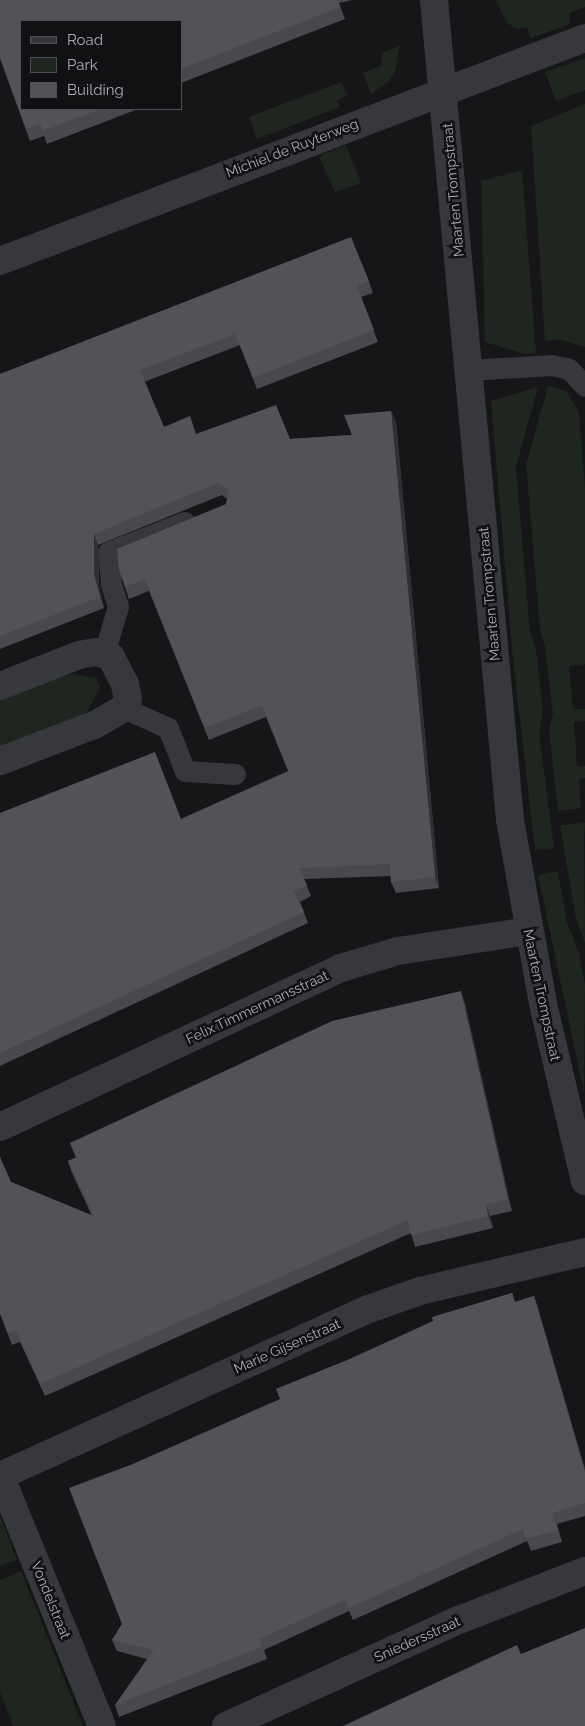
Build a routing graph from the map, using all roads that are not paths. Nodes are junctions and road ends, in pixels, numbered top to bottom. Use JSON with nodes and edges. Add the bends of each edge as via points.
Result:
{"nodes":[{"id":1,"x":434,"y":0,"type":"edge"},
{"id":2,"x":585,"y":38,"type":"edge"},
{"id":3,"x":444,"y":91,"type":"junction"},
{"id":4,"x":0,"y":260,"type":"edge"},
{"id":5,"x":470,"y":370,"type":"junction"},
{"id":6,"x":585,"y":386,"type":"edge"},
{"id":7,"x":204,"y":514,"type":"edge"},
{"id":8,"x":104,"y":654,"type":"junction"},
{"id":9,"x":0,"y":686,"type":"edge"},
{"id":10,"x":124,"y":708,"type":"junction"},
{"id":11,"x":0,"y":761,"type":"edge"},
{"id":12,"x":235,"y":774,"type":"dead end"},
{"id":13,"x":528,"y":931,"type":"junction"},
{"id":14,"x":0,"y":1127,"type":"edge"},
{"id":15,"x":579,"y":1128,"type":"edge"},
{"id":16,"x":585,"y":1181,"type":"edge"},
{"id":17,"x":585,"y":1252,"type":"edge"},
{"id":18,"x":0,"y":1475,"type":"edge"},
{"id":19,"x":585,"y":1571,"type":"edge"},
{"id":20,"x":254,"y":1721,"type":"edge"},
{"id":21,"x":102,"y":1726,"type":"edge"},
{"id":22,"x":226,"y":1726,"type":"edge"}],
"edges":[{"from":1,"to":3,"type":"street","name":"Maarten Trompstraat"},
{"from":2,"to":3,"type":"street","name":"Michiel de Ruyterweg"},
{"from":3,"to":4,"type":"street","name":"Michiel de Ruyterweg"},
{"from":3,"to":5,"type":"street","name":"Maarten Trompstraat"},
{"from":5,"to":6,"type":"lane","via":[[552,365],[569,369]]},
{"from":5,"to":13,"type":"street","name":"Maarten Trompstraat","via":[[510,820]]},
{"from":7,"to":8,"type":"lane","via":[[108,552],[111,584],[118,606]]},
{"from":8,"to":9,"type":"street","via":[[78,655]]},
{"from":8,"to":10,"type":"street","via":[[111,657],[125,684],[128,699]]},
{"from":10,"to":11,"type":"street","via":[[94,725]]},
{"from":10,"to":12,"type":"lane","via":[[168,728],[185,771]]},
{"from":13,"to":14,"type":"street","name":"Felix Timmermansstraat","via":[[398,951],[341,968]]},
{"from":13,"to":15,"type":"street","name":"Maarten Trompstraat"},
{"from":15,"to":16,"type":"street","name":"Maarten Trompstraat"},
{"from":17,"to":18,"type":"street","name":"Marie Gijsenstraat","via":[[420,1291],[369,1309]]},
{"from":18,"to":21,"type":"street","name":"Vondelstraat"},
{"from":19,"to":20,"type":"street","name":"Sniedersstraat","via":[[459,1620]]},
{"from":20,"to":22,"type":"street","name":"Sniedersstraat"}]}
